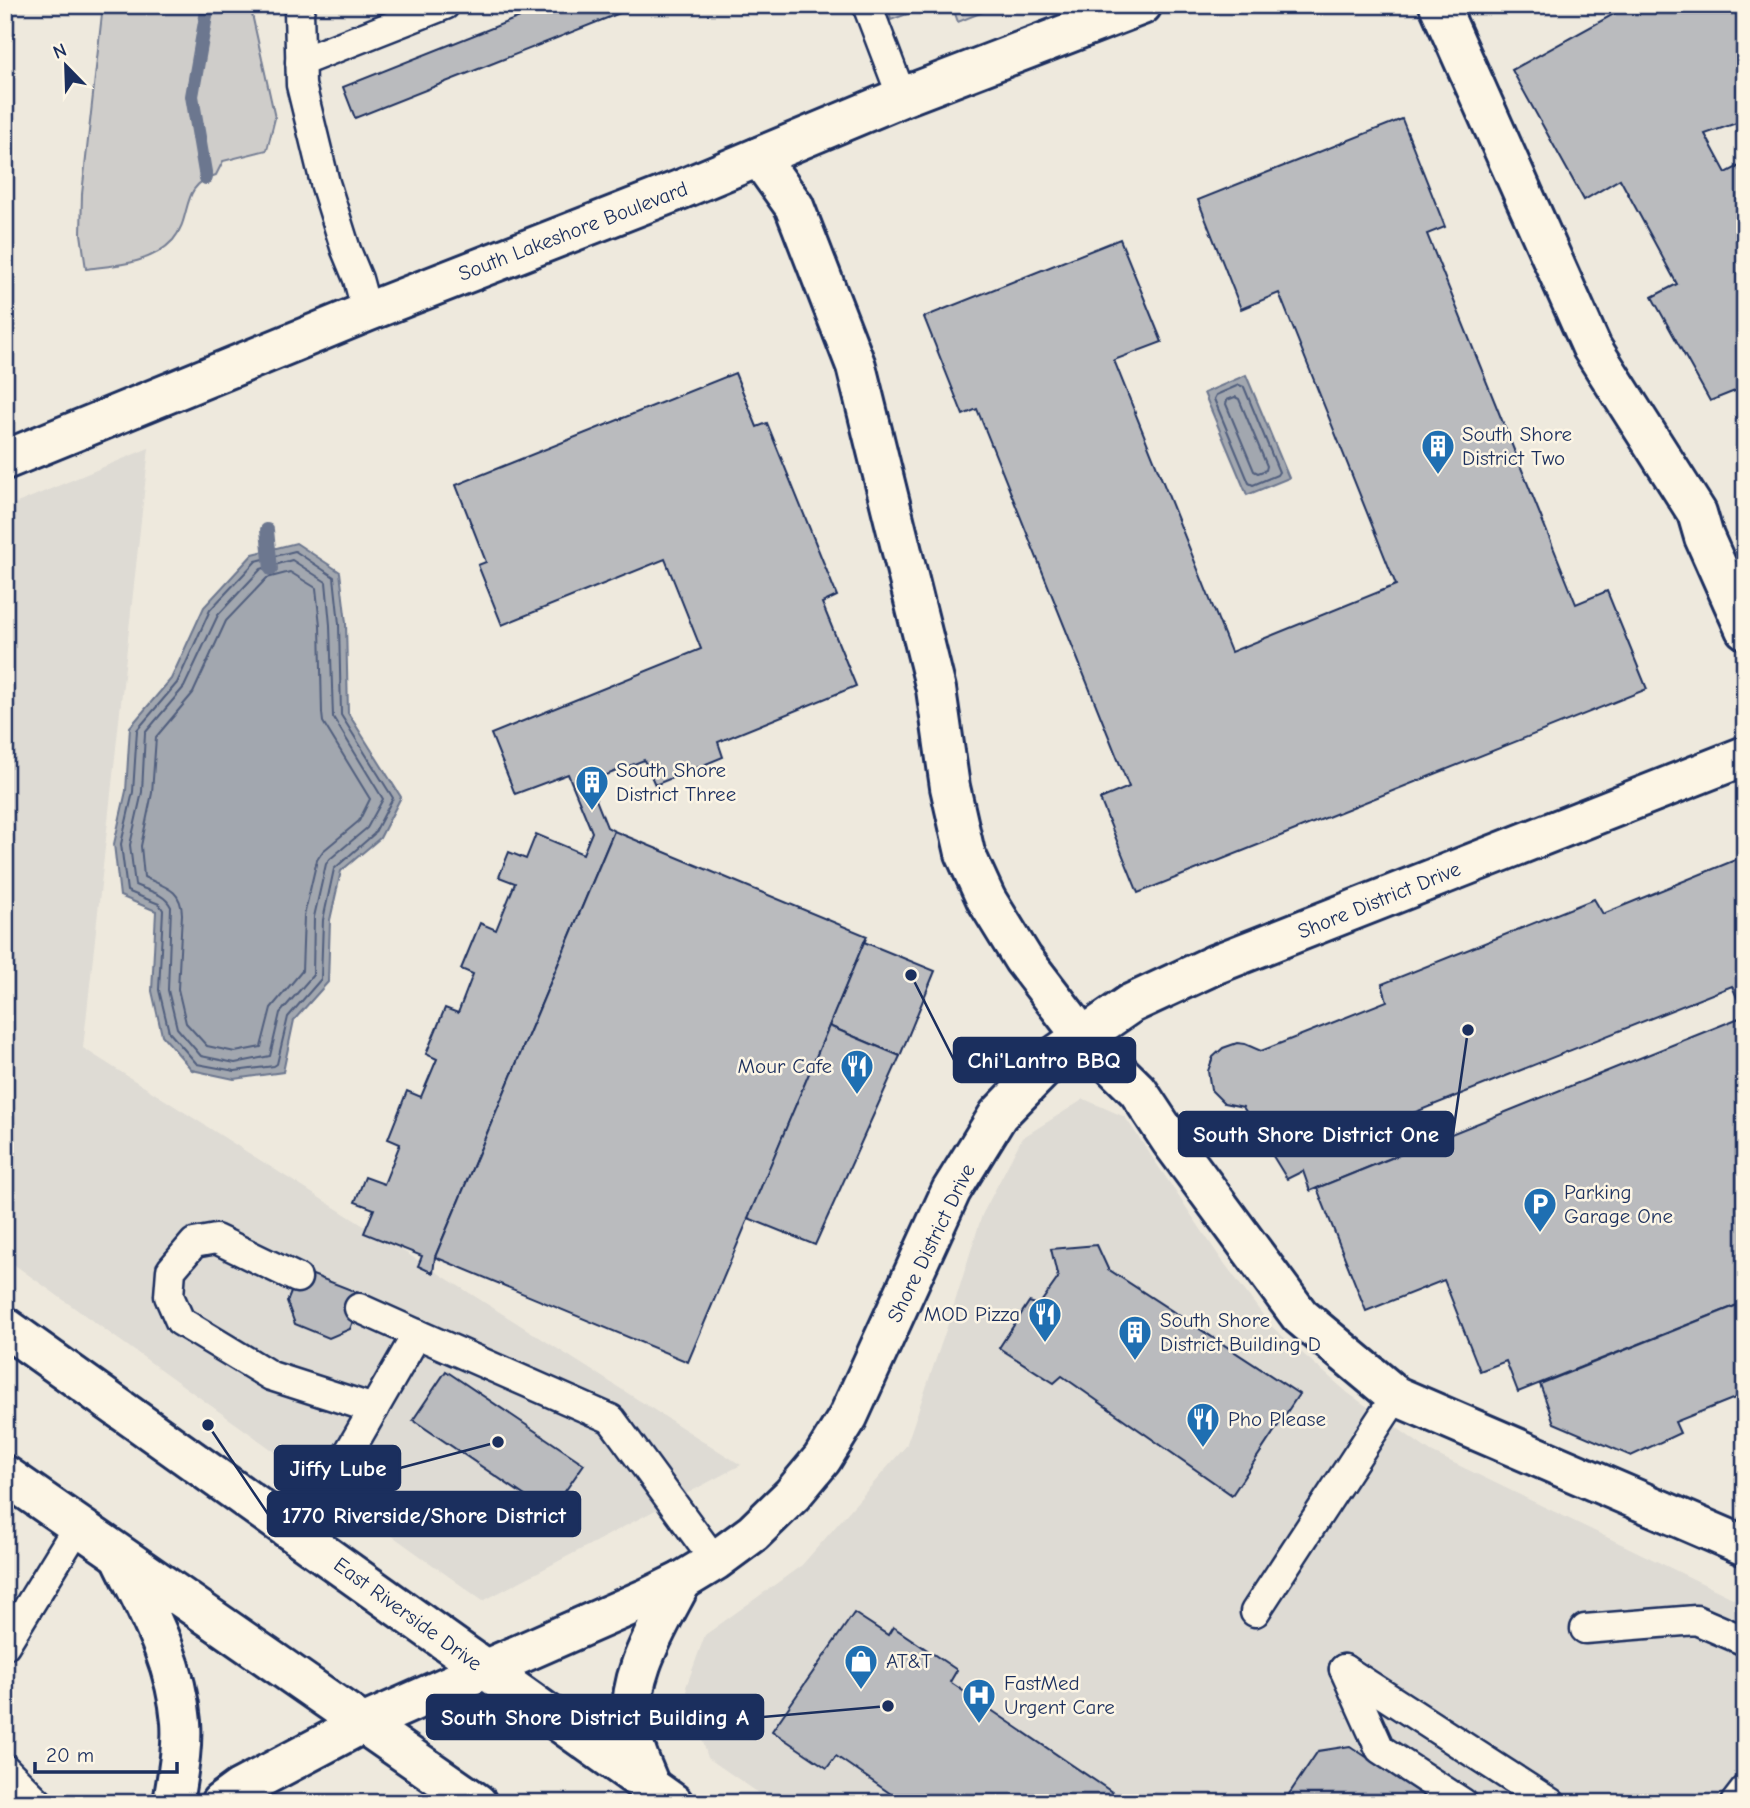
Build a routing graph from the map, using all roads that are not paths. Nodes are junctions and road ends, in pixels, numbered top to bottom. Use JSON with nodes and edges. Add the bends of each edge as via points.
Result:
{"nodes":[{"id":1,"x":301,"y":5,"type":"edge"},
{"id":2,"x":445,"y":5,"type":"edge"},
{"id":3,"x":867,"y":5,"type":"edge"},
{"id":4,"x":1142,"y":5,"type":"edge"},
{"id":5,"x":1439,"y":5,"type":"edge"},
{"id":6,"x":300,"y":62,"type":"junction"},
{"id":7,"x":902,"y":97,"type":"junction"},
{"id":8,"x":759,"y":157,"type":"junction"},
{"id":9,"x":367,"y":312,"type":"junction"},
{"id":10,"x":5,"y":460,"type":"edge"},
{"id":11,"x":1745,"y":629,"type":"edge"},
{"id":12,"x":1745,"y":756,"type":"edge"},
{"id":13,"x":1082,"y":1037,"type":"junction"},
{"id":14,"x":297,"y":1279,"type":"dead end"},
{"id":15,"x":359,"y":1308,"type":"dead end"},
{"id":16,"x":5,"y":1327,"type":"edge"},
{"id":17,"x":417,"y":1334,"type":"junction"},
{"id":18,"x":1396,"y":1396,"type":"junction"},
{"id":19,"x":374,"y":1409,"type":"junction"},
{"id":20,"x":5,"y":1475,"type":"edge"},
{"id":21,"x":78,"y":1526,"type":"junction"},
{"id":22,"x":300,"y":1537,"type":"junction"},
{"id":23,"x":1745,"y":1546,"type":"edge"},
{"id":24,"x":120,"y":1556,"type":"junction"},
{"id":25,"x":715,"y":1561,"type":"junction"},
{"id":26,"x":682,"y":1581,"type":"junction"},
{"id":27,"x":1255,"y":1612,"type":"dead end"},
{"id":28,"x":1585,"y":1629,"type":"dead end"},
{"id":29,"x":1745,"y":1642,"type":"edge"},
{"id":30,"x":5,"y":1646,"type":"edge"},
{"id":31,"x":486,"y":1669,"type":"junction"},
{"id":32,"x":362,"y":1724,"type":"junction"},
{"id":33,"x":5,"y":1769,"type":"edge"},
{"id":34,"x":1745,"y":1790,"type":"edge"},
{"id":35,"x":661,"y":1794,"type":"edge"},
{"id":36,"x":39,"y":1803,"type":"edge"},
{"id":37,"x":173,"y":1803,"type":"edge"},
{"id":38,"x":220,"y":1803,"type":"edge"},
{"id":39,"x":477,"y":1803,"type":"edge"},
{"id":40,"x":1463,"y":1803,"type":"edge"},
{"id":41,"x":1551,"y":1803,"type":"edge"},
{"id":42,"x":1735,"y":1803,"type":"edge"}],
"edges":[{"from":1,"to":6,"type":"lane"},
{"from":2,"to":6,"type":"lane"},
{"from":3,"to":7,"type":"lane"},
{"from":4,"to":7,"type":"street","name":"South Lakeshore Boulevard"},
{"from":5,"to":11,"type":"street","via":[[1592,348],[1697,513]]},
{"from":6,"to":9,"type":"lane","via":[[301,85],[325,183]]},
{"from":7,"to":8,"type":"street","name":"South Lakeshore Boulevard"},
{"from":8,"to":9,"type":"street","name":"South Lakeshore Boulevard"},
{"from":8,"to":13,"type":"street","via":[[794,206],[856,366],[936,689],[965,853],[986,900],[1023,959]]},
{"from":9,"to":10,"type":"street","name":"South Lakeshore Boulevard"},
{"from":12,"to":13,"type":"street","name":"Shore District Drive","via":[[1216,964],[1130,1004]]},
{"from":13,"to":18,"type":"street","via":[[1138,1091],[1300,1316]]},
{"from":13,"to":25,"type":"street","name":"Shore District Drive","via":[[1059,1053],[998,1115],[951,1191],[848,1417],[822,1459],[792,1495]]},
{"from":14,"to":19,"type":"lane","via":[[216,1239],[194,1243],[171,1270],[169,1296],[180,1321],[271,1376]]},
{"from":15,"to":17,"type":"lane"},
{"from":16,"to":22,"type":"street","name":"East Riverside Drive"},
{"from":17,"to":19,"type":"lane"},
{"from":17,"to":25,"type":"lane","via":[[611,1419]]},
{"from":18,"to":23,"type":"street"},
{"from":18,"to":27,"type":"lane"},
{"from":19,"to":22,"type":"lane"},
{"from":20,"to":21,"type":"street"},
{"from":21,"to":24,"type":"street"},
{"from":21,"to":30,"type":"lane"},
{"from":22,"to":31,"type":"street","name":"East Riverside Drive"},
{"from":24,"to":32,"type":"street"},
{"from":24,"to":37,"type":"street","via":[[157,1629],[174,1677],[181,1724]]},
{"from":25,"to":26,"type":"street","name":"Shore District Drive"},
{"from":26,"to":31,"type":"street","name":"Shore District Drive"},
{"from":26,"to":35,"type":"street","via":[[642,1659],[632,1699],[632,1737]]},
{"from":28,"to":29,"type":"lane","via":[[1696,1620]]},
{"from":31,"to":32,"type":"street","name":"Shore District Drive"},
{"from":31,"to":35,"type":"street","name":"East Riverside Drive"},
{"from":32,"to":38,"type":"street","name":"Shore District Drive","via":[[239,1788]]},
{"from":32,"to":39,"type":"street"},
{"from":33,"to":36,"type":"lane"},
{"from":34,"to":42,"type":"lane"},
{"from":40,"to":41,"type":"lane","via":[[1380,1749],[1344,1669]]}]}
